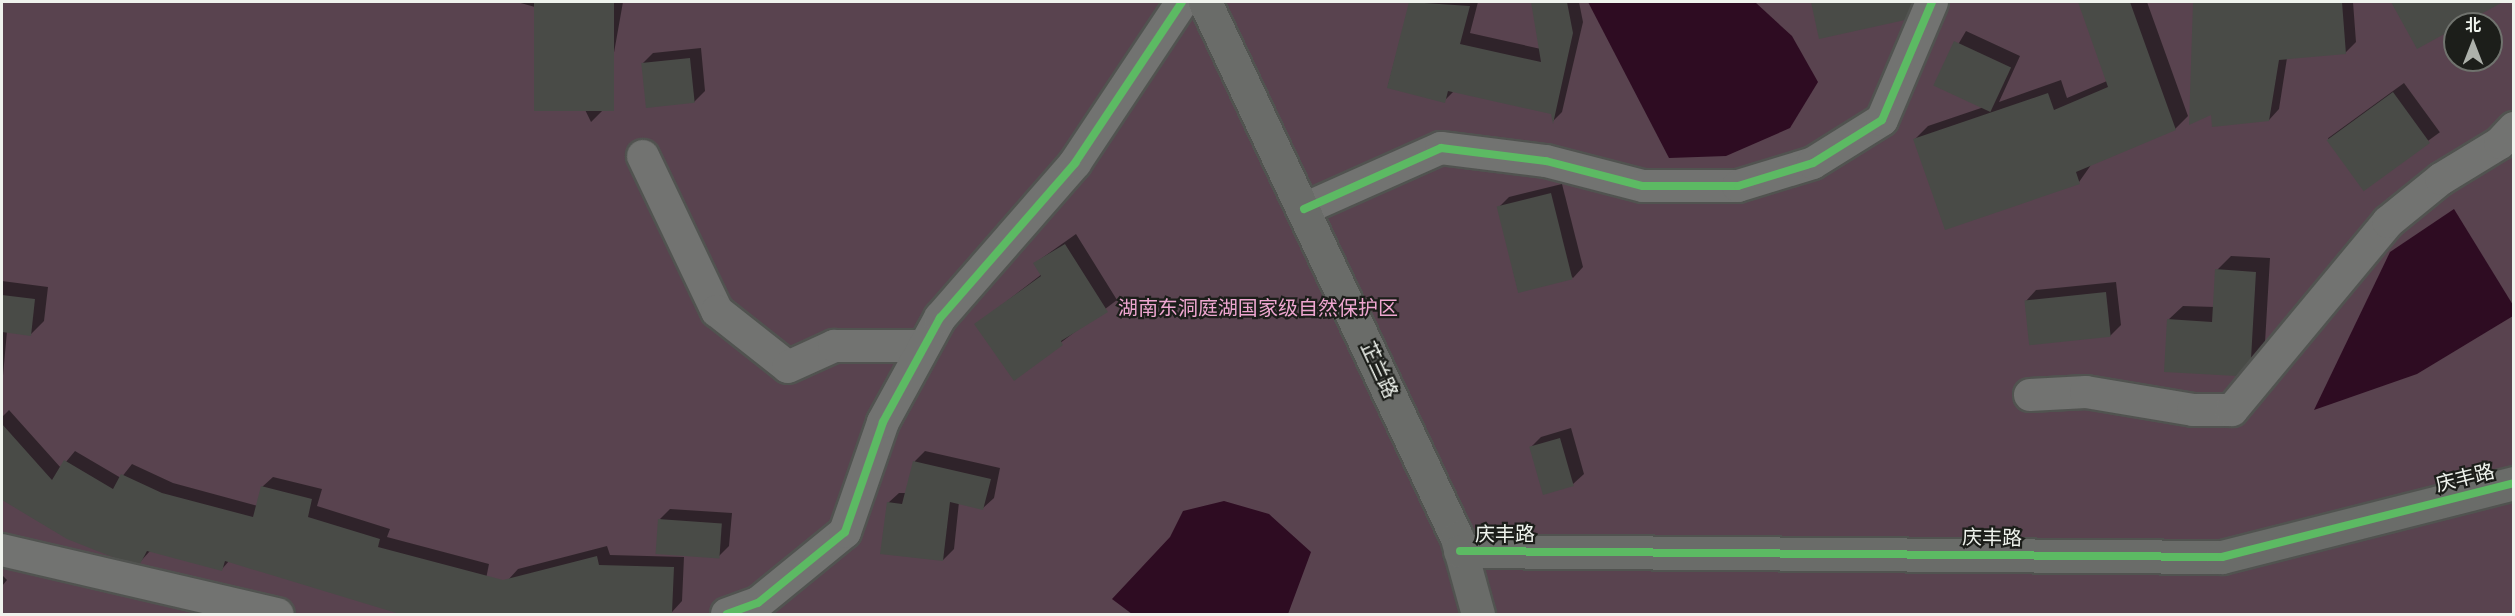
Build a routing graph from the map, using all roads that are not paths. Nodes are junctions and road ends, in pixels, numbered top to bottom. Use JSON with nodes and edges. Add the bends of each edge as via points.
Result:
{"nodes":[{"id":1,"x":1182,"y":2,"type":"edge"},
{"id":2,"x":1204,"y":2,"type":"edge"},
{"id":3,"x":1932,"y":2,"type":"edge"},
{"id":4,"x":2514,"y":128,"type":"edge"},
{"id":5,"x":643,"y":156,"type":"dead end"},
{"id":6,"x":1304,"y":209,"type":"junction"},
{"id":7,"x":924,"y":346,"type":"junction"},
{"id":8,"x":2030,"y":395,"type":"dead end"},
{"id":9,"x":2514,"y":483,"type":"edge"},
{"id":10,"x":2,"y":550,"type":"edge"},
{"id":11,"x":1460,"y":550,"type":"junction"},
{"id":12,"x":278,"y":615,"type":"edge"},
{"id":13,"x":727,"y":615,"type":"edge"},
{"id":14,"x":1478,"y":615,"type":"edge"}],
"edges":[{"from":1,"to":7,"type":"street","via":[[1075,163],[940,318]]},
{"from":2,"to":6,"type":"street","name":"芷兰路"},
{"from":3,"to":6,"type":"street","via":[[1882,120],[1813,163],[1738,186],[1643,186],[1546,161],[1441,148]]},
{"from":4,"to":8,"type":"street","via":[[2500,143],[2441,179],[2388,222],[2232,410],[2193,410],[2086,392]]},
{"from":5,"to":7,"type":"street","via":[[717,311],[789,367],[834,346]]},
{"from":6,"to":11,"type":"street","name":"芷兰路"},
{"from":7,"to":13,"type":"street","via":[[883,422],[845,532],[758,603]]},
{"from":9,"to":11,"type":"street","name":"庆丰路","via":[[2222,557]]},
{"from":10,"to":12,"type":"street"},
{"from":11,"to":14,"type":"street","name":"芷兰路"}]}
